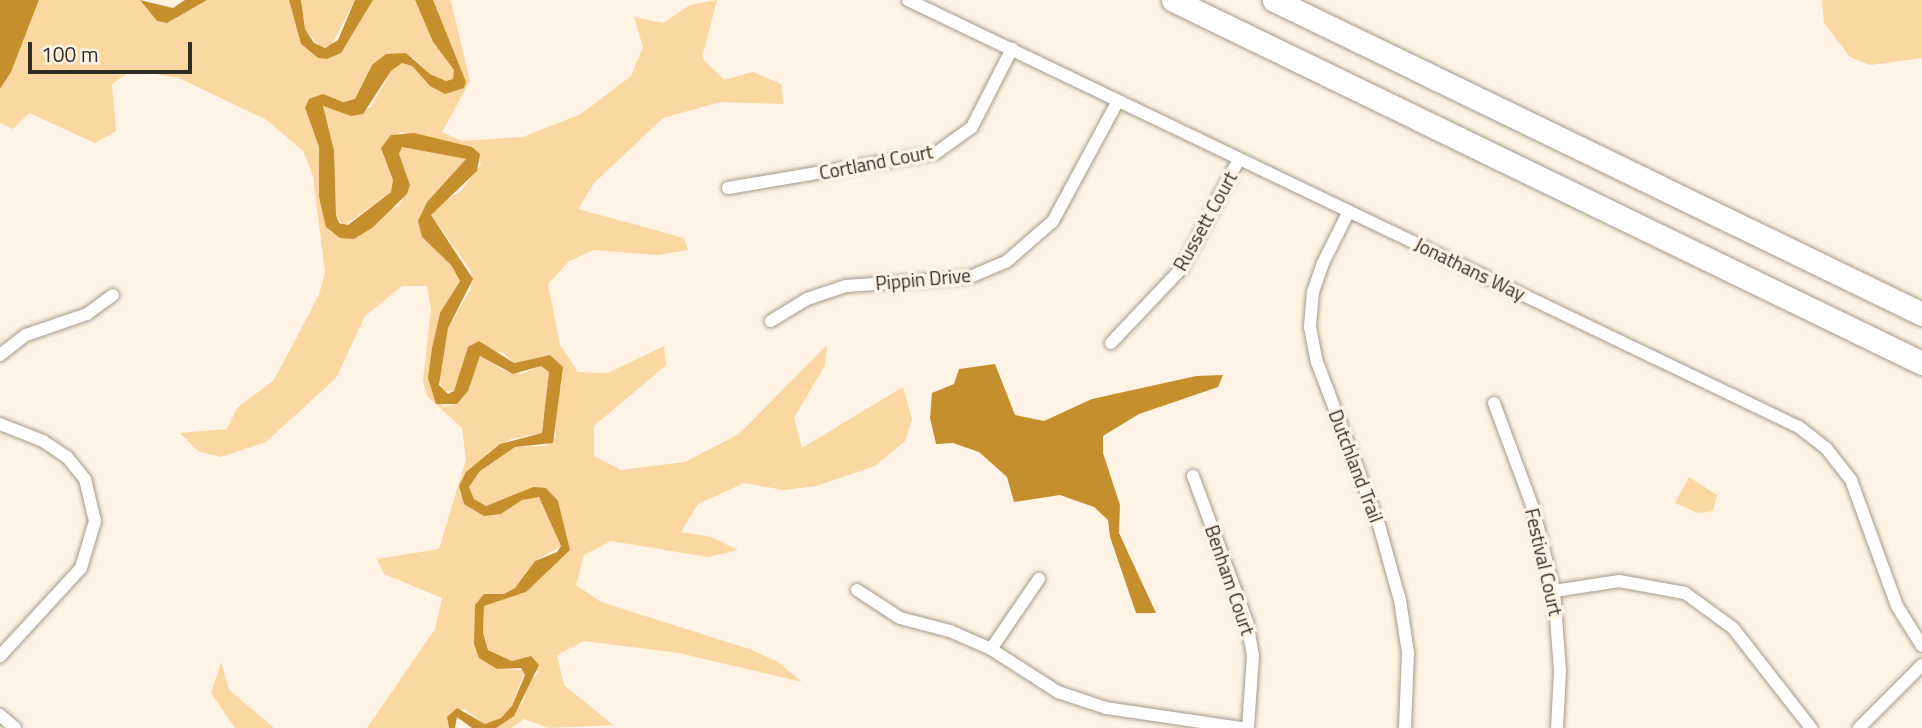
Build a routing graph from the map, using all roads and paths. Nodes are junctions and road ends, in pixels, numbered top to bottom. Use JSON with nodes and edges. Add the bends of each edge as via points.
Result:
{"nodes":[{"id":1,"x":908,"y":0,"type":"edge"},
{"id":2,"x":1173,"y":0,"type":"edge"},
{"id":3,"x":1274,"y":0,"type":"edge"},
{"id":4,"x":1012,"y":49,"type":"junction"},
{"id":5,"x":1118,"y":101,"type":"junction"},
{"id":6,"x":1239,"y":159,"type":"junction"},
{"id":7,"x":728,"y":188,"type":"dead end"},
{"id":8,"x":1349,"y":211,"type":"junction"},
{"id":9,"x":113,"y":295,"type":"dead end"},
{"id":10,"x":1922,"y":314,"type":"edge"},
{"id":11,"x":771,"y":321,"type":"dead end"},
{"id":12,"x":1111,"y":343,"type":"dead end"},
{"id":13,"x":0,"y":355,"type":"edge"},
{"id":14,"x":1922,"y":363,"type":"edge"},
{"id":15,"x":1494,"y":402,"type":"dead end"},
{"id":16,"x":0,"y":424,"type":"edge"},
{"id":17,"x":1193,"y":475,"type":"dead end"},
{"id":18,"x":1039,"y":579,"type":"dead end"},
{"id":19,"x":857,"y":590,"type":"dead end"},
{"id":20,"x":1554,"y":591,"type":"junction"},
{"id":21,"x":1922,"y":646,"type":"edge"},
{"id":22,"x":991,"y":649,"type":"junction"},
{"id":23,"x":0,"y":656,"type":"edge"},
{"id":24,"x":1922,"y":665,"type":"edge"},
{"id":25,"x":0,"y":715,"type":"edge"},
{"id":26,"x":15,"y":728,"type":"edge"},
{"id":27,"x":1242,"y":728,"type":"edge"},
{"id":28,"x":1248,"y":728,"type":"edge"},
{"id":29,"x":1405,"y":728,"type":"edge"},
{"id":30,"x":1557,"y":728,"type":"edge"},
{"id":31,"x":1811,"y":728,"type":"edge"},
{"id":32,"x":1859,"y":728,"type":"edge"}],
"edges":[{"from":1,"to":4,"type":"street","name":"Jonathans Way"},
{"from":2,"to":14,"type":"highway"},
{"from":3,"to":10,"type":"highway"},
{"from":4,"to":5,"type":"street","name":"Jonathans Way"},
{"from":4,"to":7,"type":"street","name":"Cortland Court","via":[[972,127],[943,149]]},
{"from":5,"to":6,"type":"street","name":"Jonathans Way"},
{"from":5,"to":11,"type":"street","name":"Pippin Drive","via":[[1053,221],[1006,262],[958,278],[846,286],[807,299]]},
{"from":6,"to":8,"type":"street","name":"Jonathans Way"},
{"from":6,"to":12,"type":"street","name":"Russett Court","via":[[1182,268]]},
{"from":8,"to":21,"type":"street","name":"Jonathans Way","via":[[1786,420],[1815,439],[1850,480],[1897,606]]},
{"from":8,"to":29,"type":"street","name":"Dutchland Trail","via":[[1313,292],[1310,327],[1317,362],[1379,525],[1400,600],[1408,653]]},
{"from":9,"to":13,"type":"street","via":[[87,314],[26,335]]},
{"from":15,"to":20,"type":"street","name":"Festival Court","via":[[1533,508]]},
{"from":16,"to":23,"type":"street","via":[[43,441],[67,457],[85,480],[95,521],[81,568]]},
{"from":17,"to":28,"type":"street","name":"Benham Court","via":[[1247,622],[1253,656]]},
{"from":18,"to":22,"type":"street"},
{"from":19,"to":22,"type":"street","via":[[900,618],[950,631]]},
{"from":20,"to":30,"type":"street","name":"Festival Court","via":[[1560,671]]},
{"from":20,"to":31,"type":"street","via":[[1619,581],[1685,593],[1733,628]]},
{"from":22,"to":27,"type":"street","via":[[1058,692],[1106,708]]},
{"from":24,"to":32,"type":"street"},
{"from":25,"to":26,"type":"street"}]}
